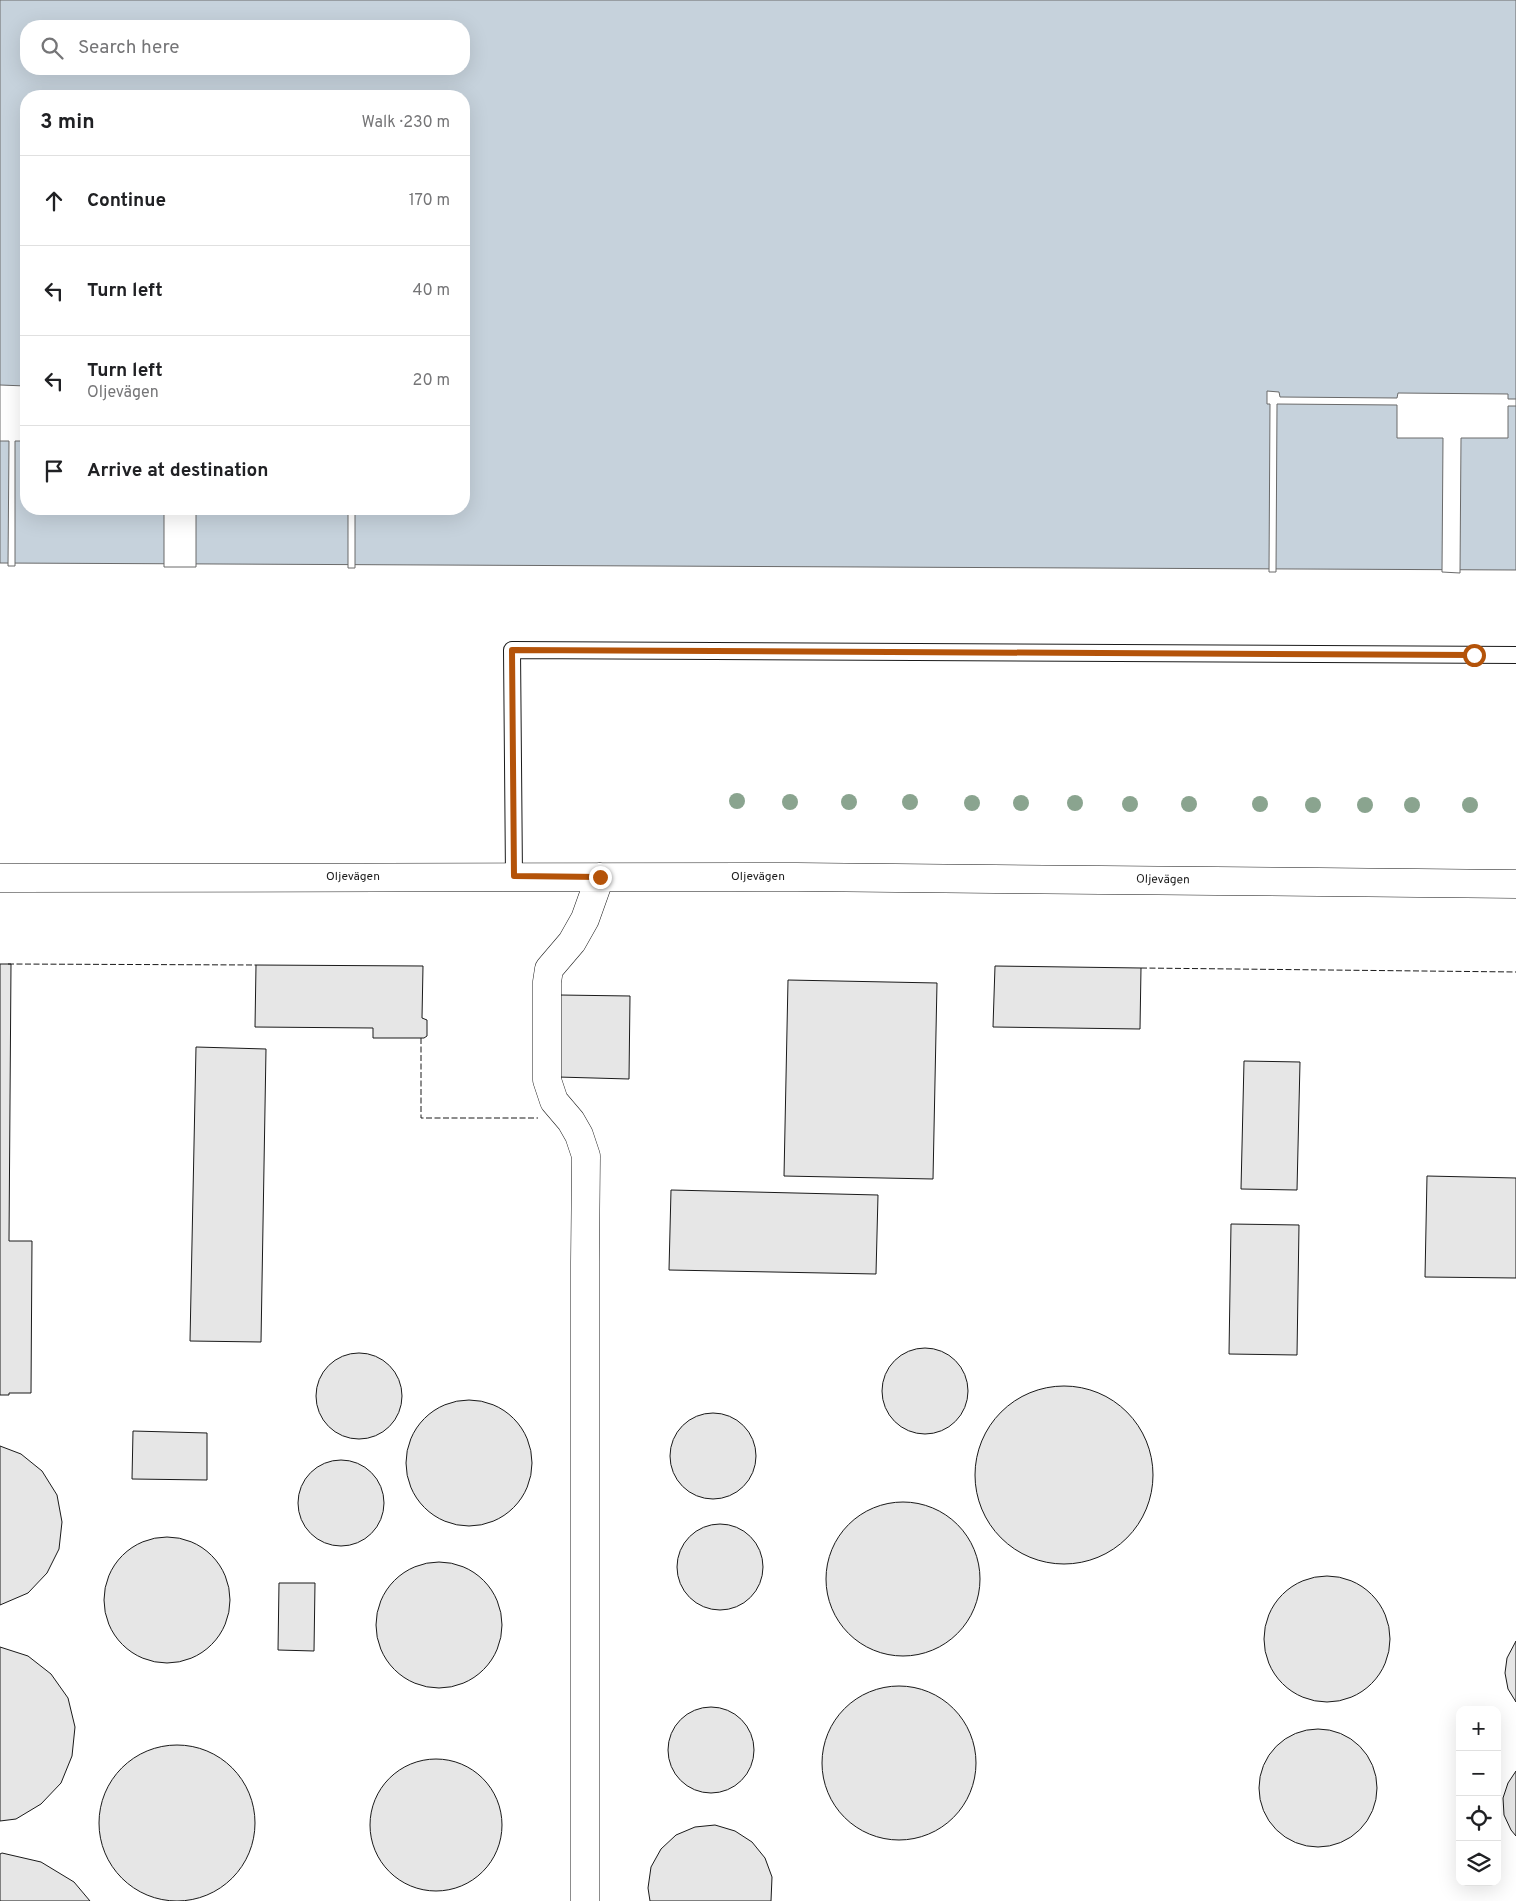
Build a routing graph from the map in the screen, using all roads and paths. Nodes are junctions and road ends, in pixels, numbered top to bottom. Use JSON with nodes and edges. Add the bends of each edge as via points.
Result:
{"nodes":[{"id":1,"x":1516,"y":655,"type":"edge"},
{"id":2,"x":514,"y":876,"type":"junction"},
{"id":3,"x":600,"y":877,"type":"junction"},
{"id":4,"x":0,"y":878,"type":"edge"},
{"id":5,"x":1516,"y":884,"type":"edge"},
{"id":6,"x":585,"y":1901,"type":"edge"}],
"edges":[{"from":1,"to":2,"type":"lane","via":[[512,650]]},
{"from":2,"to":3,"type":"street","name":"Oljevägen"},
{"from":2,"to":4,"type":"street","name":"Oljevägen"},
{"from":3,"to":5,"type":"street","name":"Oljevägen"},
{"from":3,"to":6,"type":"street","via":[[585,919],[572,942],[549,969],[547,982],[546,1080],[554,1101],[580,1135],[586,1156]]}]}
